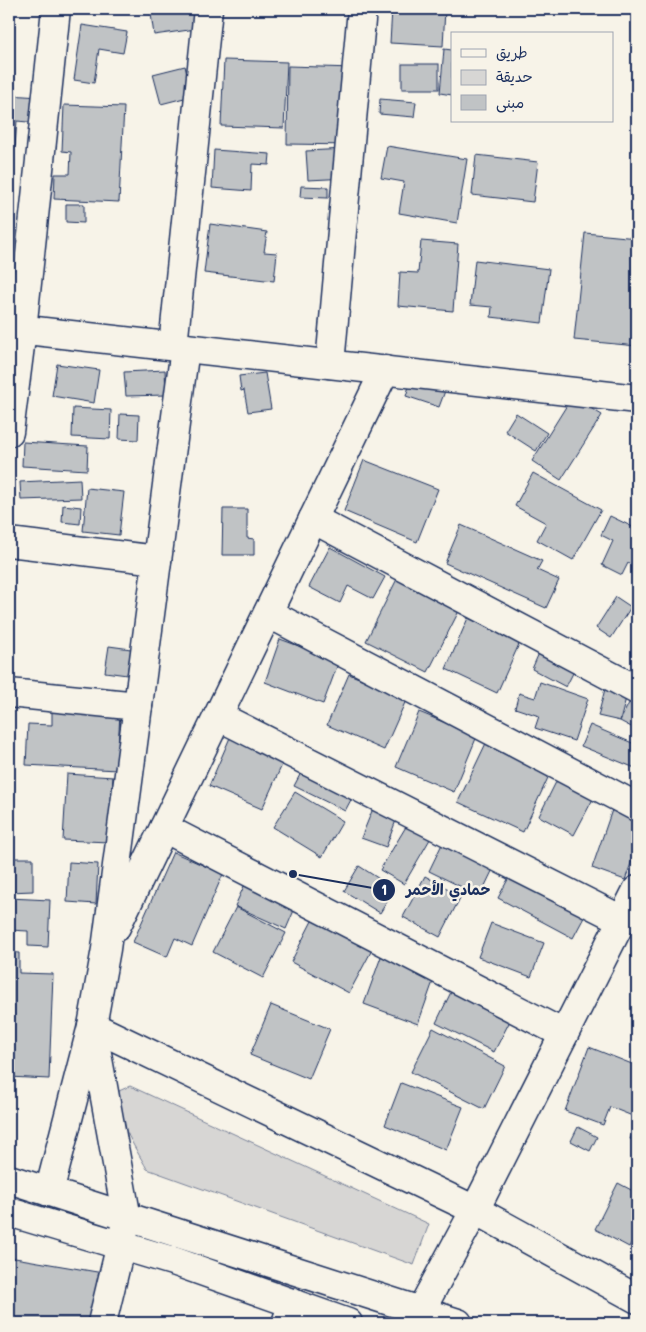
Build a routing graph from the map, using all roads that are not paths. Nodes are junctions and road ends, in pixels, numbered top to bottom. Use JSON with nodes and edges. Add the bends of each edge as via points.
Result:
{"nodes":[{"id":1,"x":56,"y":9,"type":"edge"},
{"id":2,"x":208,"y":9,"type":"edge"},
{"id":3,"x":362,"y":9,"type":"edge"},
{"id":4,"x":16,"y":329,"type":"edge"},
{"id":5,"x":178,"y":347,"type":"junction"},
{"id":6,"x":330,"y":364,"type":"junction"},
{"id":7,"x":385,"y":370,"type":"junction"},
{"id":8,"x":637,"y":399,"type":"edge"},
{"id":9,"x":9,"y":432,"type":"edge"},
{"id":10,"x":313,"y":519,"type":"junction"},
{"id":11,"x":9,"y":542,"type":"edge"},
{"id":12,"x":157,"y":560,"type":"junction"},
{"id":13,"x":268,"y":613,"type":"junction"},
{"id":14,"x":637,"y":690,"type":"edge"},
{"id":15,"x":9,"y":693,"type":"edge"},
{"id":16,"x":138,"y":706,"type":"junction"},
{"id":17,"x":218,"y":716,"type":"junction"},
{"id":18,"x":637,"y":807,"type":"edge"},
{"id":19,"x":164,"y":828,"type":"junction"},
{"id":20,"x":637,"y":890,"type":"edge"},
{"id":21,"x":622,"y":920,"type":"junction"},
{"id":22,"x":106,"y":949,"type":"junction"},
{"id":23,"x":92,"y":1026,"type":"junction"},
{"id":24,"x":564,"y":1034,"type":"junction"},
{"id":25,"x":9,"y":1179,"type":"edge"},
{"id":26,"x":49,"y":1192,"type":"junction"},
{"id":27,"x":475,"y":1210,"type":"junction"},
{"id":28,"x":9,"y":1212,"type":"edge"},
{"id":29,"x":127,"y":1219,"type":"junction"},
{"id":30,"x":121,"y":1246,"type":"junction"},
{"id":31,"x":637,"y":1299,"type":"edge"},
{"id":32,"x":290,"y":1313,"type":"edge"},
{"id":33,"x":417,"y":1317,"type":"edge"},
{"id":34,"x":102,"y":1323,"type":"edge"},
{"id":35,"x":348,"y":1323,"type":"edge"},
{"id":36,"x":458,"y":1323,"type":"edge"}],
"edges":[{"from":1,"to":4,"type":"street"},
{"from":2,"to":5,"type":"street"},
{"from":3,"to":6,"type":"street"},
{"from":4,"to":5,"type":"street"},
{"from":4,"to":9,"type":"street"},
{"from":5,"to":6,"type":"street"},
{"from":5,"to":12,"type":"street"},
{"from":6,"to":7,"type":"street"},
{"from":7,"to":8,"type":"street"},
{"from":7,"to":10,"type":"street"},
{"from":10,"to":13,"type":"street"},
{"from":10,"to":14,"type":"street"},
{"from":11,"to":12,"type":"street"},
{"from":12,"to":16,"type":"street"},
{"from":13,"to":17,"type":"street"},
{"from":13,"to":18,"type":"street"},
{"from":15,"to":16,"type":"street"},
{"from":16,"to":22,"type":"street"},
{"from":17,"to":19,"type":"street"},
{"from":17,"to":21,"type":"street"},
{"from":19,"to":22,"type":"street"},
{"from":19,"to":24,"type":"street"},
{"from":20,"to":21,"type":"street"},
{"from":21,"to":24,"type":"street"},
{"from":22,"to":23,"type":"street"},
{"from":23,"to":26,"type":"street"},
{"from":23,"to":27,"type":"street"},
{"from":23,"to":29,"type":"street"},
{"from":24,"to":27,"type":"street"},
{"from":25,"to":26,"type":"street"},
{"from":26,"to":29,"type":"street"},
{"from":27,"to":31,"type":"street"},
{"from":27,"to":33,"type":"street"},
{"from":28,"to":30,"type":"street"},
{"from":29,"to":30,"type":"street"},
{"from":29,"to":33,"type":"street"},
{"from":30,"to":32,"type":"street"},
{"from":30,"to":34,"type":"street"},
{"from":32,"to":35,"type":"street"},
{"from":33,"to":36,"type":"street"}]}
